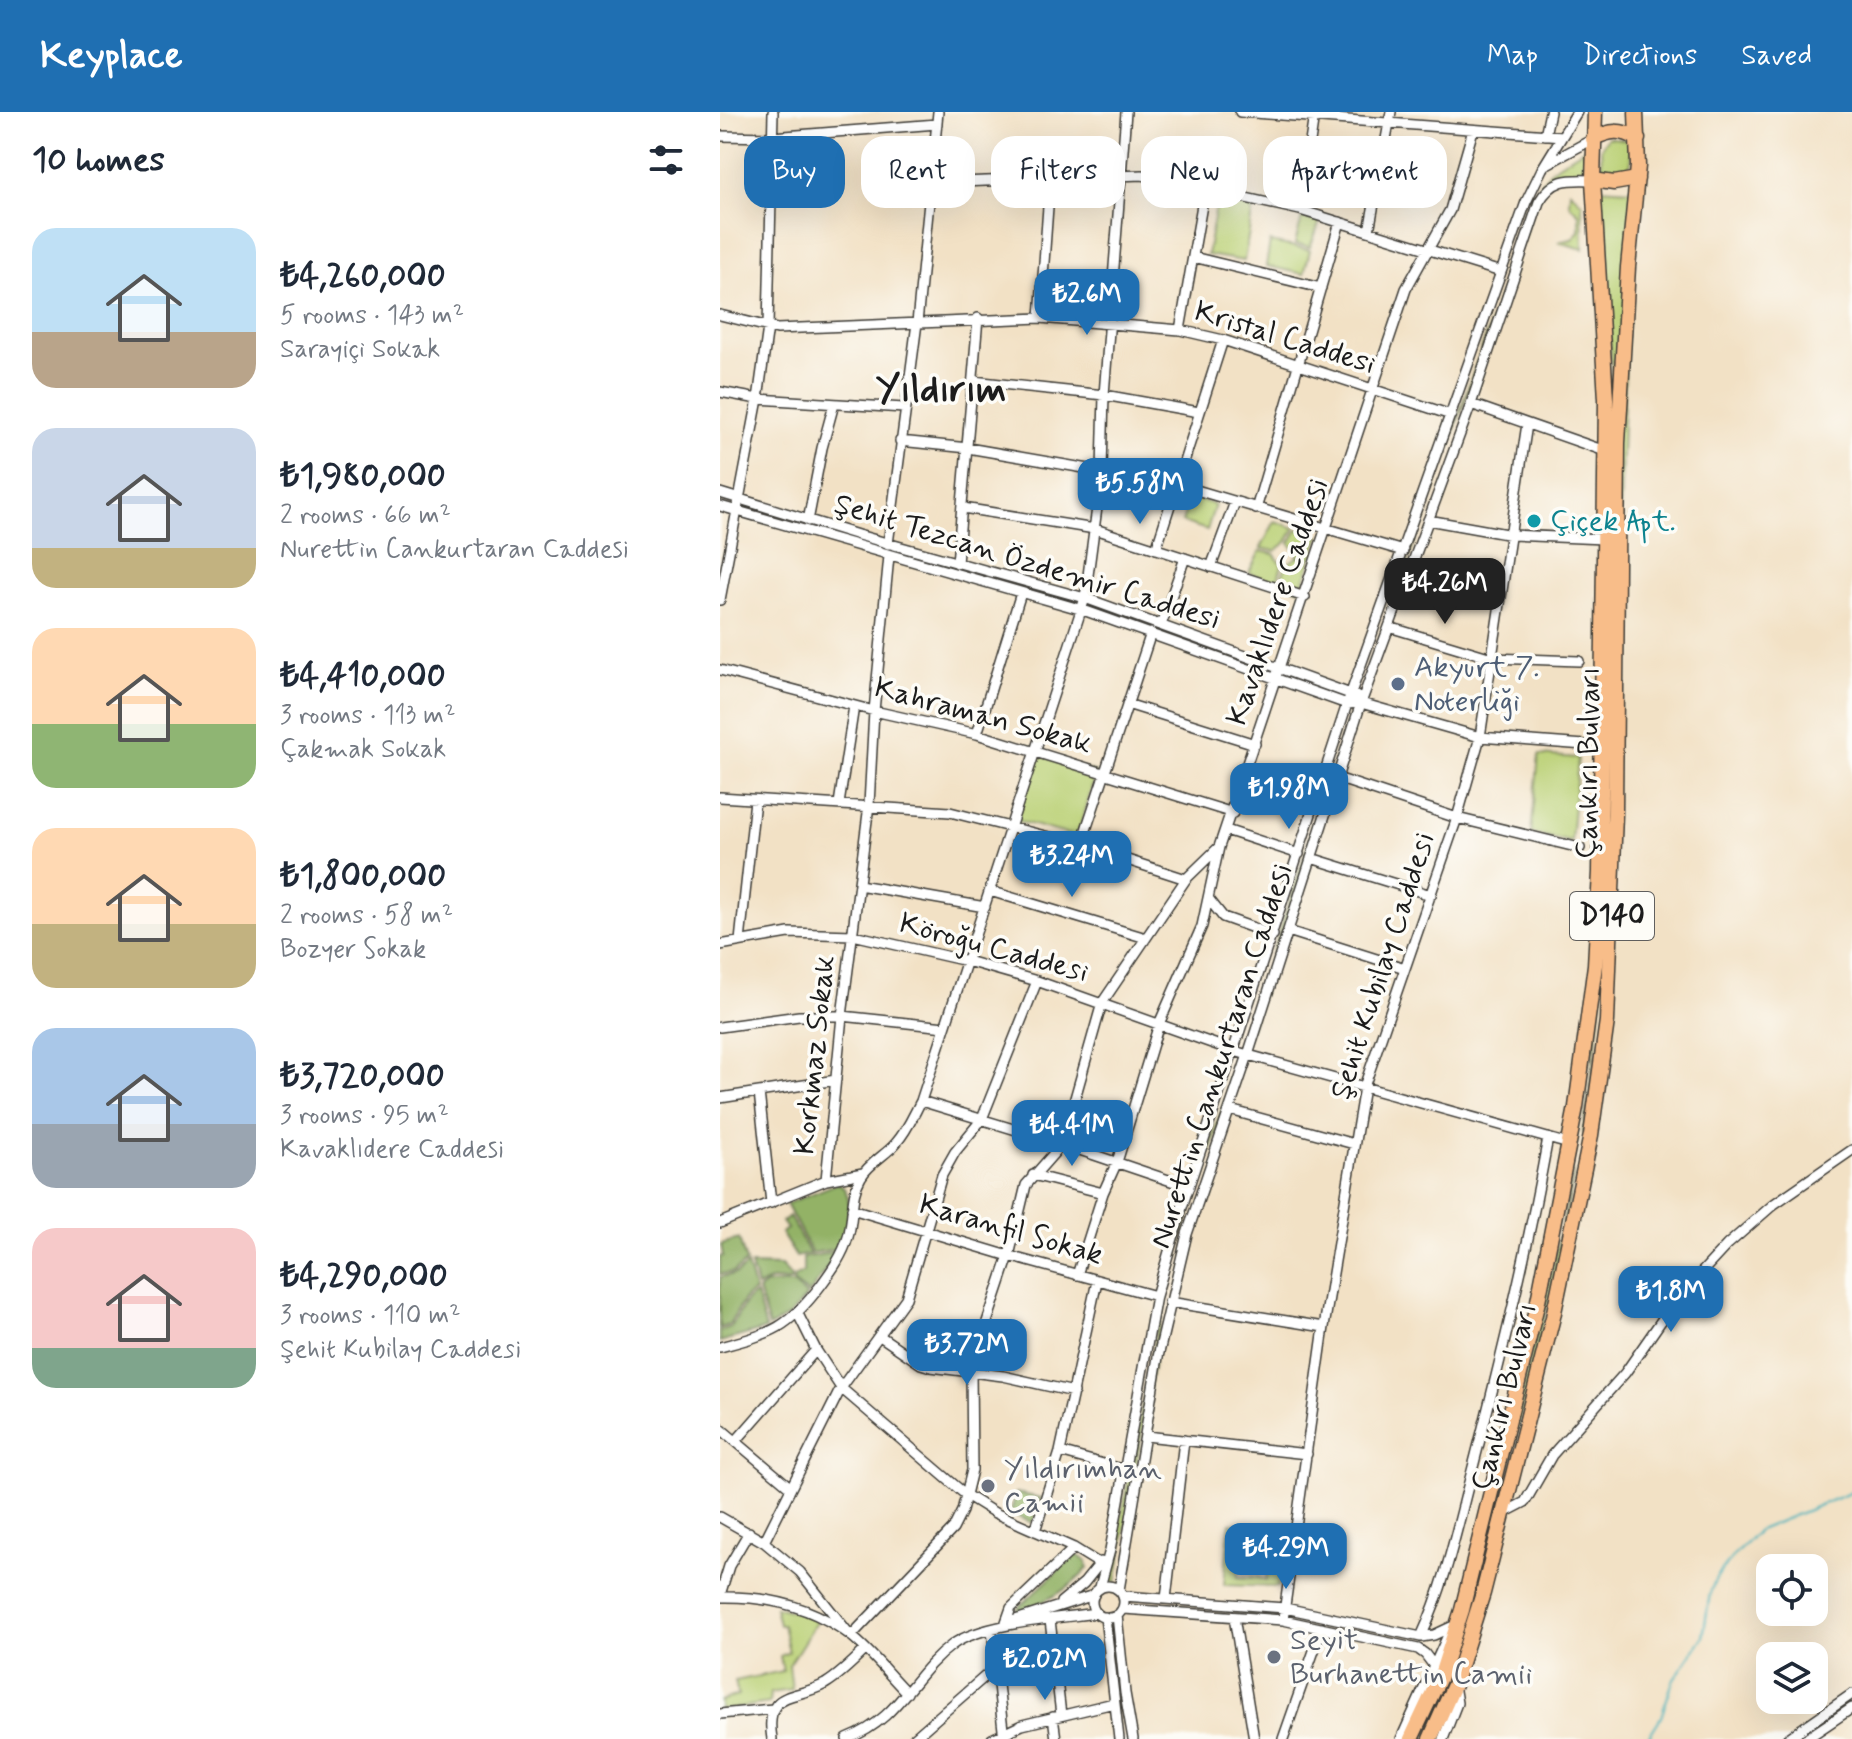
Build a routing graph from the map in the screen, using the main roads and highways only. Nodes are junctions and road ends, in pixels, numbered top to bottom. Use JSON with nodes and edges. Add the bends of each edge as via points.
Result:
{"nodes":[{"id":1,"x":1595,"y":112,"type":"edge"},
{"id":2,"x":1636,"y":112,"type":"edge"},
{"id":3,"x":1593,"y":139,"type":"junction"},
{"id":4,"x":1638,"y":139,"type":"junction"},
{"id":5,"x":1637,"y":179,"type":"junction"},
{"id":6,"x":1593,"y":180,"type":"junction"},
{"id":7,"x":1411,"y":1739,"type":"edge"},
{"id":8,"x":1430,"y":1739,"type":"edge"}],
"edges":[{"from":1,"to":3,"type":"highway","name":"Çankırı Bulvarı","number":"D140"},
{"from":2,"to":4,"type":"highway","name":"Çankırı Bulvarı","number":"D140"},
{"from":3,"to":4,"type":"highway","via":[[1615,131]]},
{"from":3,"to":6,"type":"highway","name":"Çankırı Bulvarı","number":"D140"},
{"from":4,"to":5,"type":"highway","name":"Çankırı Bulvarı","number":"D140"},
{"from":5,"to":6,"type":"highway"},
{"from":5,"to":8,"type":"highway","name":"Çankırı Bulvarı","number":"D140","via":[[1618,443],[1615,814],[1607,1021],[1567,1258],[1483,1593],[1454,1685]]},
{"from":6,"to":7,"type":"highway","name":"Çankırı Bulvarı","number":"D140","via":[[1606,364],[1598,921],[1588,1028],[1538,1301],[1465,1595],[1434,1691]]}]}
